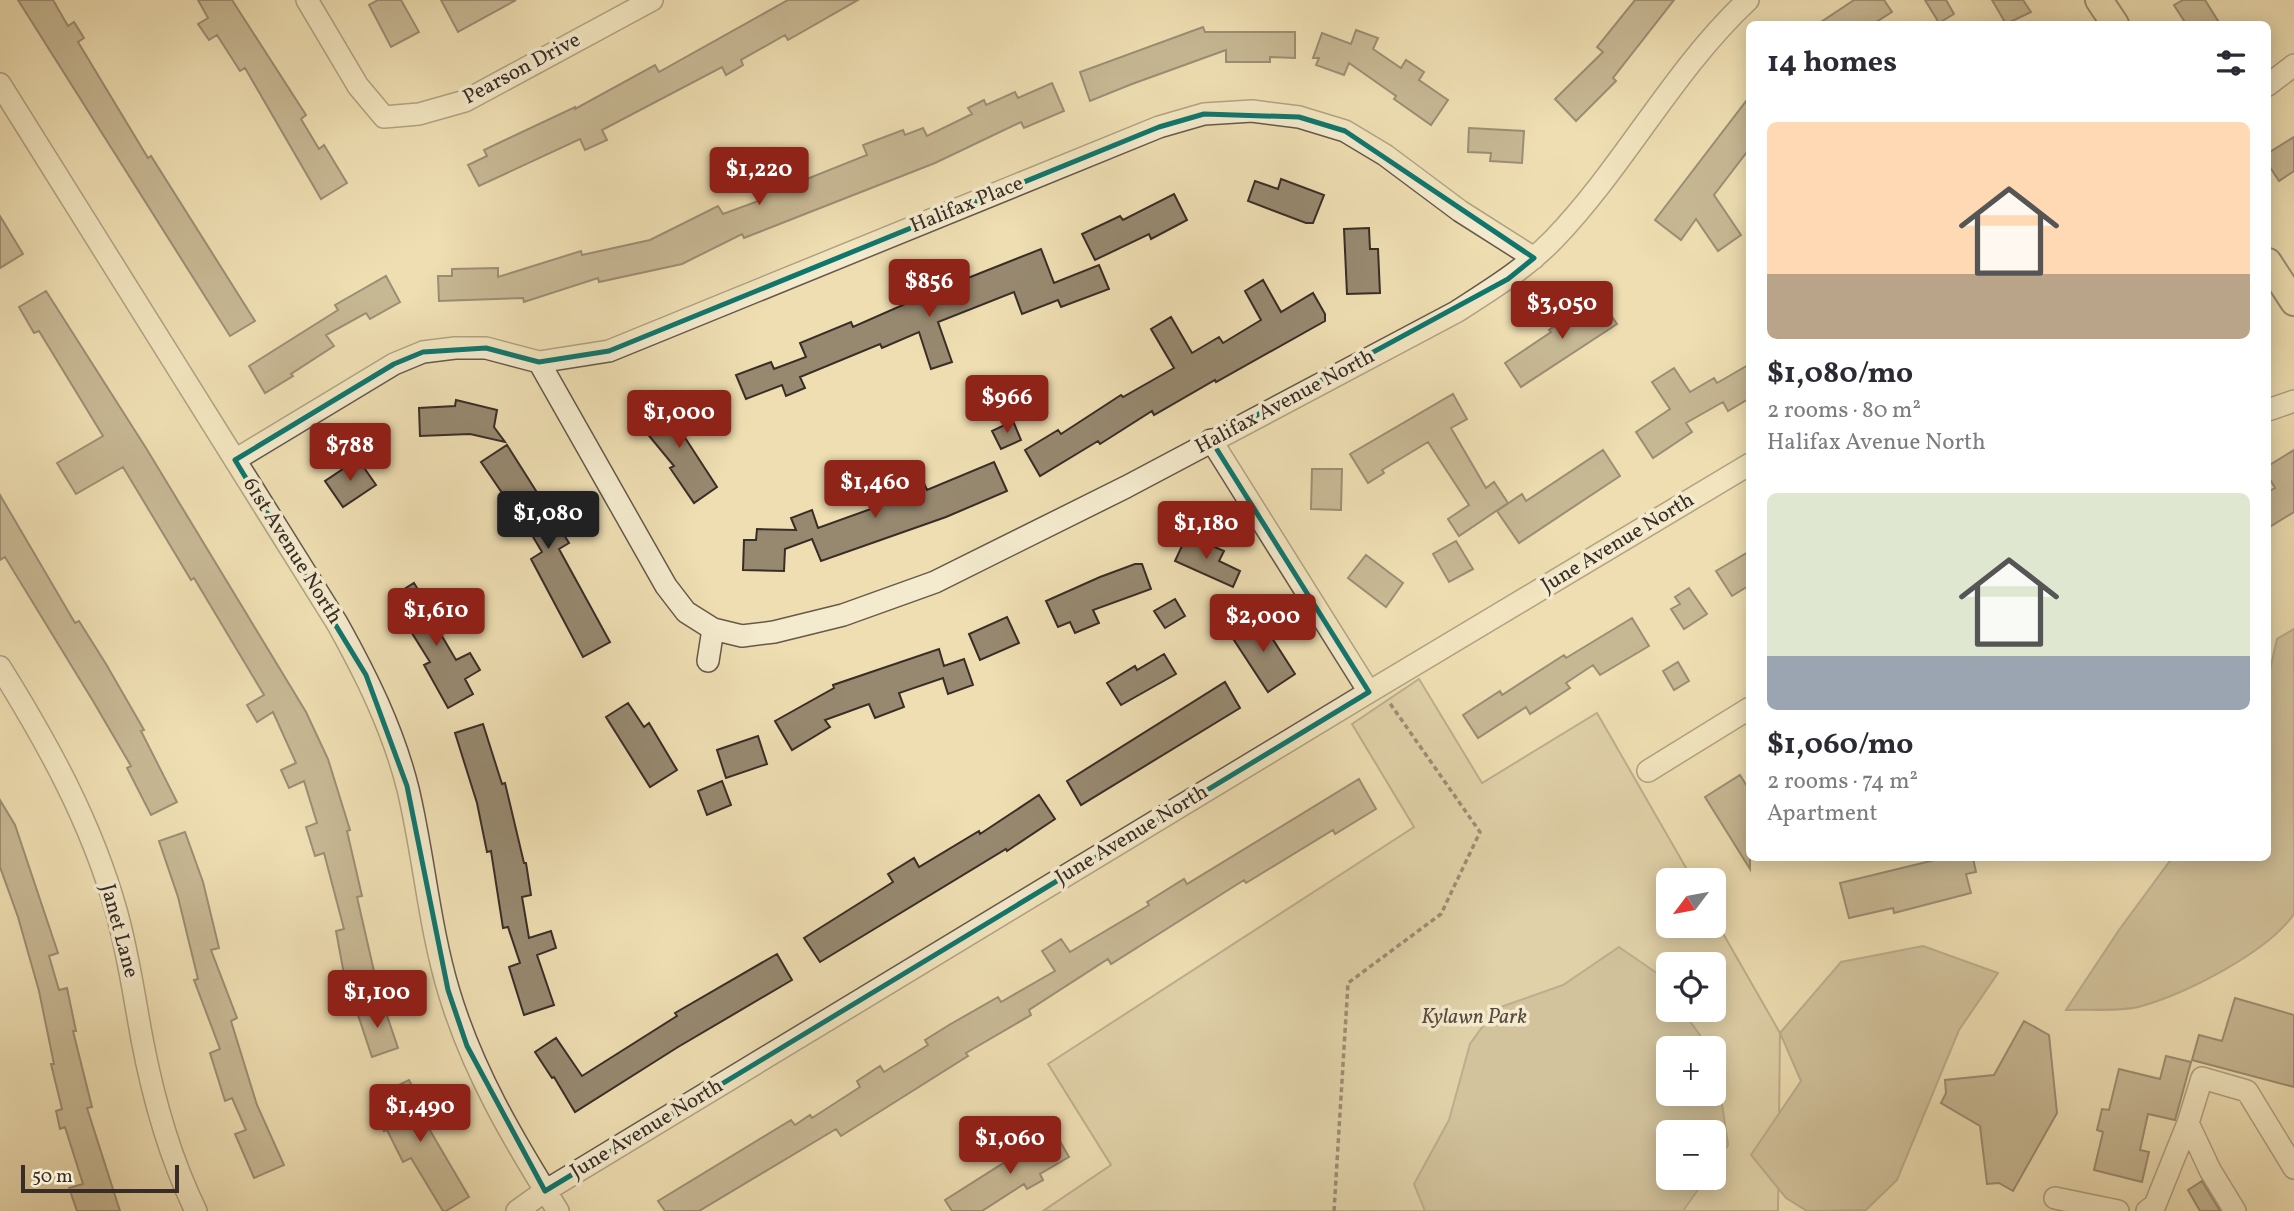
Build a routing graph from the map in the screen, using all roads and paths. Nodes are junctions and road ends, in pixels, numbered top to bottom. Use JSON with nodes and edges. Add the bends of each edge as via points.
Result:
{"nodes":[{"id":1,"x":307,"y":0,"type":"edge"},
{"id":2,"x":652,"y":0,"type":"edge"},
{"id":3,"x":1748,"y":0,"type":"edge"},
{"id":4,"x":2099,"y":0,"type":"edge"},
{"id":5,"x":2113,"y":21,"type":"edge"},
{"id":6,"x":2294,"y":65,"type":"edge"},
{"id":7,"x":2271,"y":83,"type":"edge"},
{"id":8,"x":0,"y":84,"type":"edge"},
{"id":9,"x":1534,"y":258,"type":"junction"},
{"id":10,"x":2271,"y":267,"type":"edge"},
{"id":11,"x":2294,"y":302,"type":"edge"},
{"id":12,"x":539,"y":362,"type":"junction"},
{"id":13,"x":2294,"y":401,"type":"edge"},
{"id":14,"x":2271,"y":409,"type":"edge"},
{"id":15,"x":1211,"y":440,"type":"junction"},
{"id":16,"x":235,"y":460,"type":"junction"},
{"id":17,"x":1746,"y":466,"type":"edge"},
{"id":18,"x":713,"y":629,"type":"junction"},
{"id":19,"x":708,"y":660,"type":"dead end"},
{"id":20,"x":0,"y":667,"type":"edge"},
{"id":21,"x":1372,"y":690,"type":"junction"},
{"id":22,"x":1746,"y":710,"type":"edge"},
{"id":23,"x":1648,"y":771,"type":"dead end"},
{"id":24,"x":2188,"y":1124,"type":"junction"},
{"id":25,"x":2294,"y":1168,"type":"edge"},
{"id":26,"x":545,"y":1191,"type":"junction"},
{"id":27,"x":2055,"y":1198,"type":"dead end"},
{"id":28,"x":196,"y":1211,"type":"edge"},
{"id":29,"x":517,"y":1211,"type":"edge"},
{"id":30,"x":558,"y":1211,"type":"edge"},
{"id":31,"x":1334,"y":1211,"type":"edge"},
{"id":32,"x":2118,"y":1211,"type":"edge"},
{"id":33,"x":2147,"y":1211,"type":"edge"},
{"id":34,"x":2235,"y":1211,"type":"edge"}],
"edges":[{"from":1,"to":2,"type":"street","name":"Pearson Drive","via":[[358,86],[384,117],[419,114],[465,101]]},
{"from":3,"to":9,"type":"street","name":"Halifax Avenue North","via":[[1683,73],[1593,194]]},
{"from":4,"to":5,"type":"main road"},
{"from":6,"to":7,"type":"street"},
{"from":8,"to":16,"type":"street","name":"61st Avenue North"},
{"from":9,"to":12,"type":"street","name":"Halifax Place","via":[[1345,131],[1299,117],[1251,111],[1204,114],[1159,127],[609,351]]},
{"from":9,"to":15,"type":"street","name":"Halifax Avenue North","via":[[1456,312]]},
{"from":10,"to":11,"type":"main road"},
{"from":12,"to":16,"type":"street","name":"Halifax Place","via":[[486,348],[423,352],[394,364]]},
{"from":12,"to":18,"type":"street","name":"Halifax Avenue North","via":[[666,586],[686,612]]},
{"from":13,"to":14,"type":"street"},
{"from":15,"to":18,"type":"street","name":"Halifax Avenue North","via":[[935,582],[843,615],[774,632],[742,636]]},
{"from":15,"to":21,"type":"street"},
{"from":16,"to":26,"type":"street","name":"61st Avenue North","via":[[366,675],[407,786],[448,990],[467,1046],[491,1100]]},
{"from":17,"to":21,"type":"street","name":"June Avenue North"},
{"from":18,"to":19,"type":"street"},
{"from":20,"to":28,"type":"street","name":"Janet Lane","via":[[64,777],[93,841],[116,910],[161,1118]]},
{"from":21,"to":26,"type":"street","name":"June Avenue North"},
{"from":21,"to":31,"type":"path","via":[[1393,707],[1480,831],[1441,914],[1348,983]]},
{"from":22,"to":23,"type":"street"},
{"from":24,"to":25,"type":"street","via":[[2202,1079],[2247,1091]]},
{"from":24,"to":33,"type":"street","via":[[2155,1205]]},
{"from":24,"to":34,"type":"street"},
{"from":26,"to":29,"type":"street","name":"June Avenue North"},
{"from":26,"to":30,"type":"street","name":"61st Avenue North"},
{"from":27,"to":32,"type":"street"}]}
